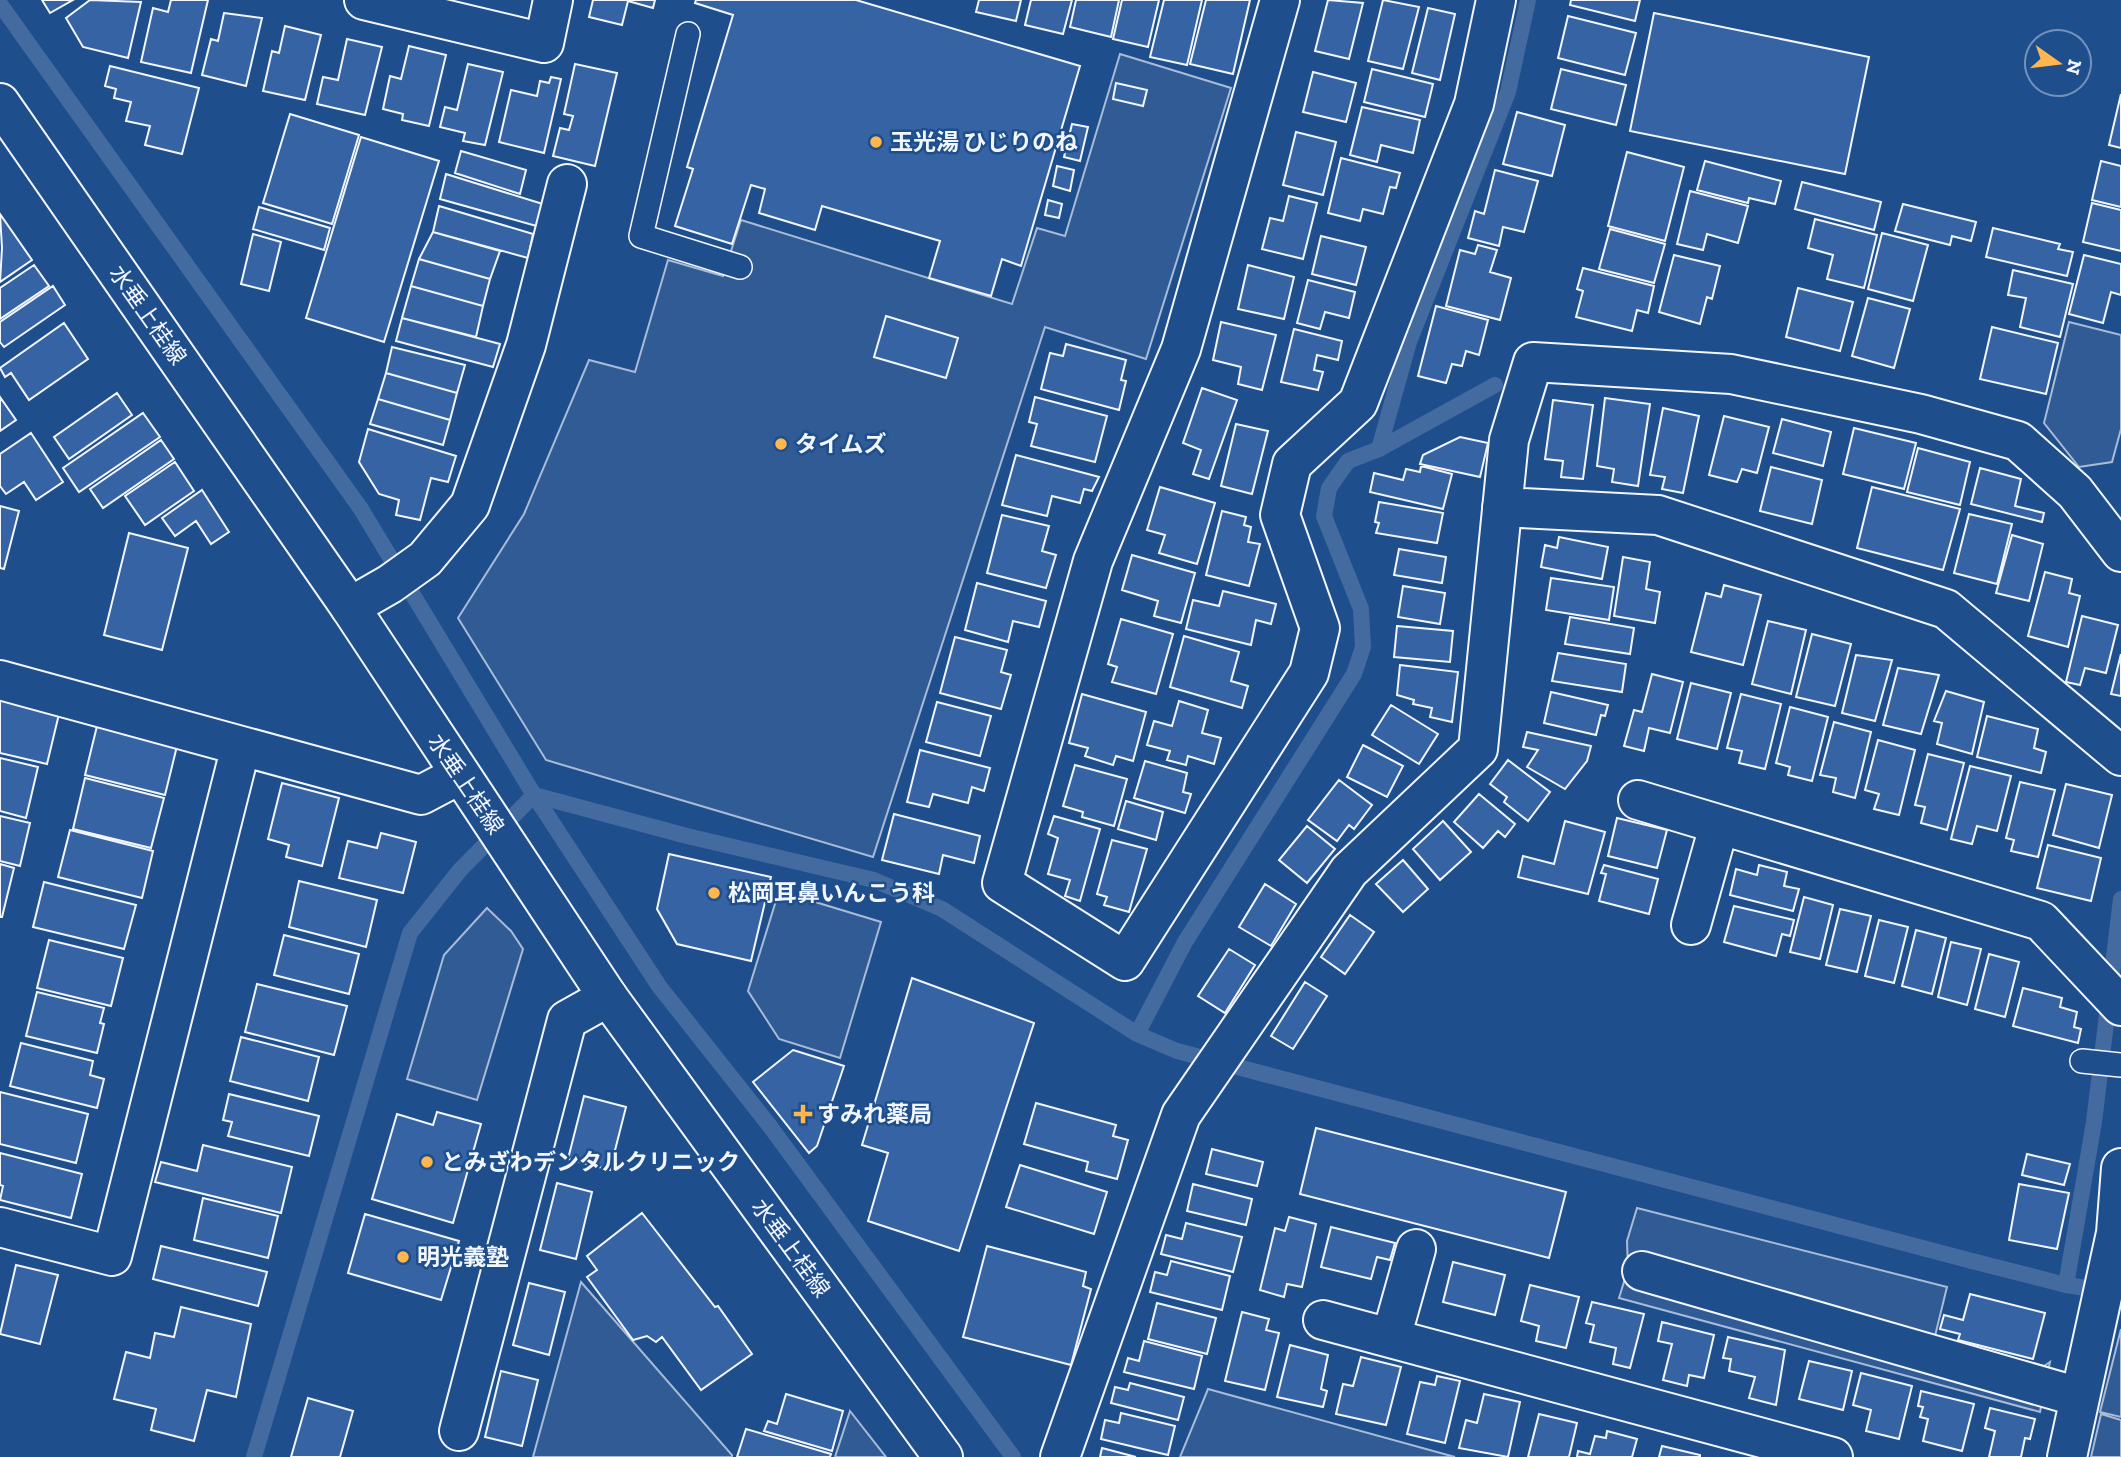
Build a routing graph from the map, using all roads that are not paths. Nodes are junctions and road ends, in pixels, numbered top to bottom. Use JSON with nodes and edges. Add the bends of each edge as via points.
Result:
{"nodes":[{"id":1,"x":364,"y":0,"type":"edge"},
{"id":2,"x":553,"y":0,"type":"edge"},
{"id":3,"x":1280,"y":0,"type":"edge"},
{"id":4,"x":1496,"y":0,"type":"edge"},
{"id":5,"x":688,"y":34,"type":"dead end"},
{"id":6,"x":0,"y":103,"type":"edge"},
{"id":7,"x":566,"y":184,"type":"dead end"},
{"id":8,"x":740,"y":267,"type":"dead end"},
{"id":9,"x":1502,"y":507,"type":"junction"},
{"id":10,"x":2120,"y":549,"type":"edge"},
{"id":11,"x":350,"y":607,"type":"junction"},
{"id":12,"x":0,"y":680,"type":"edge"},
{"id":13,"x":241,"y":746,"type":"junction"},
{"id":14,"x":2121,"y":757,"type":"edge"},
{"id":15,"x":459,"y":775,"type":"junction"},
{"id":16,"x":1637,"y":800,"type":"dead end"},
{"id":17,"x":1719,"y":826,"type":"junction"},
{"id":18,"x":1691,"y":925,"type":"dead end"},
{"id":19,"x":608,"y":997,"type":"junction"},
{"id":20,"x":2113,"y":998,"type":"edge"},
{"id":21,"x":2121,"y":1168,"type":"edge"},
{"id":22,"x":0,"y":1227,"type":"edge"},
{"id":23,"x":1416,"y":1250,"type":"dead end"},
{"id":24,"x":1642,"y":1271,"type":"dead end"},
{"id":25,"x":1323,"y":1320,"type":"dead end"},
{"id":26,"x":1391,"y":1338,"type":"junction"},
{"id":27,"x":2079,"y":1396,"type":"junction"},
{"id":28,"x":460,"y":1431,"type":"dead end"},
{"id":29,"x":943,"y":1457,"type":"edge"},
{"id":30,"x":1060,"y":1457,"type":"edge"},
{"id":31,"x":1833,"y":1457,"type":"edge"},
{"id":32,"x":2067,"y":1457,"type":"edge"}],
"edges":[{"from":1,"to":2,"type":"street","via":[[544,43]]},
{"from":3,"to":4,"type":"street","via":[[1181,349],[1093,561],[1002,883],[1125,961],[1310,673],[1320,628],[1280,515],[1292,464],[1358,402],[1474,104]]},
{"from":5,"to":8,"type":"lane","via":[[641,236]]},
{"from":6,"to":11,"type":"street","name":"水垂上桂線"},
{"from":7,"to":11,"type":"street","via":[[526,345],[470,505],[425,559]]},
{"from":9,"to":10,"type":"street","via":[[1509,439],[1533,362],[1731,374],[1921,414],[2018,441],[2075,492]]},
{"from":9,"to":14,"type":"street","via":[[1658,515],[1946,609]]},
{"from":9,"to":30,"type":"street","via":[[1478,749],[1349,871],[1181,1115]]},
{"from":11,"to":15,"type":"street","name":"水垂上桂線"},
{"from":12,"to":13,"type":"street"},
{"from":13,"to":15,"type":"street","via":[[421,795]]},
{"from":13,"to":22,"type":"street","via":[[112,1256]]},
{"from":15,"to":19,"type":"street","name":"水垂上桂線"},
{"from":16,"to":17,"type":"street"},
{"from":17,"to":18,"type":"street"},
{"from":17,"to":20,"type":"street","via":[[2041,921]]},
{"from":19,"to":28,"type":"street","via":[[567,1020]]},
{"from":19,"to":29,"type":"street","name":"水垂上桂線"},
{"from":21,"to":27,"type":"street","via":[[2116,1233]]},
{"from":23,"to":26,"type":"street"},
{"from":24,"to":27,"type":"street"},
{"from":25,"to":26,"type":"street"},
{"from":26,"to":31,"type":"street"},
{"from":27,"to":32,"type":"street"}]}
